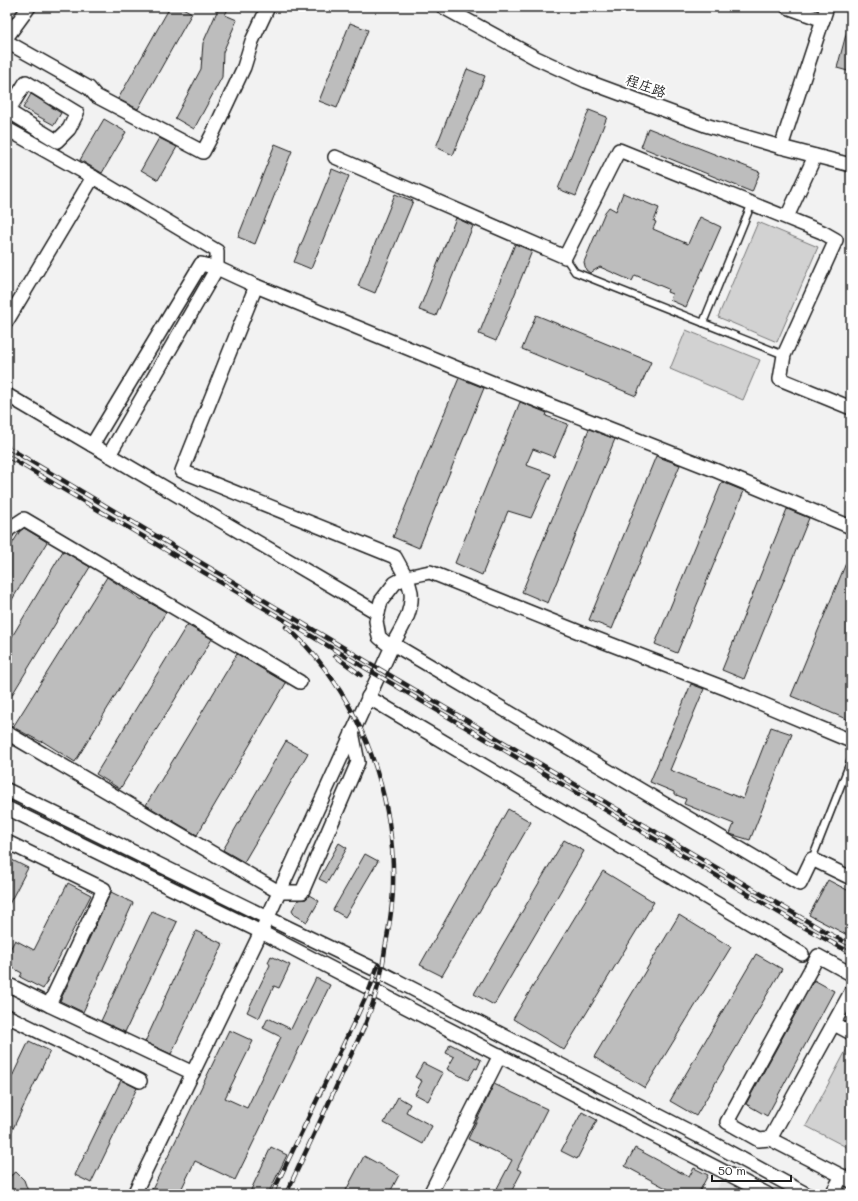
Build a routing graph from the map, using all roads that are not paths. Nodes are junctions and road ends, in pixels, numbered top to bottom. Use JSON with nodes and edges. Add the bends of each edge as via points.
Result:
{"nodes":[{"id":1,"x":29,"y":7,"type":"edge"},
{"id":2,"x":268,"y":7,"type":"edge"},
{"id":3,"x":443,"y":7,"type":"edge"},
{"id":4,"x":787,"y":7,"type":"edge"},
{"id":5,"x":827,"y":7,"type":"edge"},
{"id":6,"x":822,"y":20,"type":"junction"},
{"id":7,"x":7,"y":37,"type":"edge"},
{"id":8,"x":7,"y":42,"type":"edge"},
{"id":9,"x":8,"y":111,"type":"edge"},
{"id":10,"x":7,"y":129,"type":"edge"},
{"id":11,"x":781,"y":147,"type":"junction"},
{"id":12,"x":815,"y":156,"type":"junction"},
{"id":13,"x":334,"y":157,"type":"dead end"},
{"id":14,"x":851,"y":165,"type":"edge"},
{"id":15,"x":93,"y":177,"type":"junction"},
{"id":16,"x":752,"y":203,"type":"junction"},
{"id":17,"x":787,"y":218,"type":"junction"},
{"id":18,"x":565,"y":257,"type":"junction"},
{"id":19,"x":217,"y":268,"type":"junction"},
{"id":20,"x":256,"y":286,"type":"junction"},
{"id":21,"x":7,"y":321,"type":"edge"},
{"id":22,"x":703,"y":323,"type":"junction"},
{"id":23,"x":784,"y":355,"type":"junction"},
{"id":24,"x":7,"y":395,"type":"edge"},
{"id":25,"x":851,"y":408,"type":"edge"},
{"id":26,"x":92,"y":445,"type":"junction"},
{"id":27,"x":109,"y":455,"type":"junction"},
{"id":28,"x":851,"y":527,"type":"edge"},
{"id":29,"x":7,"y":532,"type":"edge"},
{"id":30,"x":406,"y":577,"type":"junction"},
{"id":31,"x":378,"y":613,"type":"junction"},
{"id":32,"x":393,"y":644,"type":"junction"},
{"id":33,"x":300,"y":682,"type":"dead end"},
{"id":34,"x":368,"y":697,"type":"junction"},
{"id":35,"x":352,"y":732,"type":"junction"},
{"id":36,"x":7,"y":733,"type":"edge"},
{"id":37,"x":851,"y":741,"type":"edge"},
{"id":38,"x":851,"y":760,"type":"edge"},
{"id":39,"x":7,"y":790,"type":"edge"},
{"id":40,"x":7,"y":808,"type":"edge"},
{"id":41,"x":7,"y":842,"type":"edge"},
{"id":42,"x":812,"y":859,"type":"junction"},
{"id":43,"x":851,"y":878,"type":"edge"},
{"id":44,"x":279,"y":892,"type":"junction"},
{"id":45,"x":268,"y":918,"type":"junction"},
{"id":46,"x":261,"y":932,"type":"junction"},
{"id":47,"x":802,"y":954,"type":"dead end"},
{"id":48,"x":851,"y":974,"type":"edge"},
{"id":49,"x":7,"y":984,"type":"edge"},
{"id":50,"x":851,"y":992,"type":"edge"},
{"id":51,"x":50,"y":1005,"type":"junction"},
{"id":52,"x":7,"y":1016,"type":"edge"},
{"id":53,"x":834,"y":1024,"type":"junction"},
{"id":54,"x":851,"y":1033,"type":"edge"},
{"id":55,"x":500,"y":1055,"type":"junction"},
{"id":56,"x":193,"y":1073,"type":"junction"},
{"id":57,"x":140,"y":1080,"type":"dead end"},
{"id":58,"x":770,"y":1139,"type":"junction"},
{"id":59,"x":847,"y":1179,"type":"edge"},
{"id":60,"x":134,"y":1194,"type":"edge"},
{"id":61,"x":430,"y":1194,"type":"edge"},
{"id":62,"x":767,"y":1194,"type":"edge"},
{"id":63,"x":806,"y":1194,"type":"edge"},
{"id":64,"x":832,"y":1194,"type":"edge"}],
"edges":[{"from":1,"to":7,"type":"street"},
{"from":2,"to":8,"type":"street","via":[[241,73],[203,152],[96,96],[89,88]]},
{"from":3,"to":11,"type":"street","name":"程庄路","via":[[530,55],[586,81],[705,125]]},
{"from":4,"to":6,"type":"street"},
{"from":5,"to":6,"type":"street"},
{"from":6,"to":11,"type":"street"},
{"from":9,"to":9,"type":"street","via":[[57,141],[69,129],[77,113],[26,82]]},
{"from":10,"to":15,"type":"street"},
{"from":11,"to":12,"type":"street","name":"程庄路"},
{"from":12,"to":14,"type":"street","name":"程庄路"},
{"from":12,"to":17,"type":"street"},
{"from":13,"to":18,"type":"street"},
{"from":15,"to":19,"type":"street","via":[[218,251]]},
{"from":15,"to":21,"type":"street"},
{"from":16,"to":17,"type":"street"},
{"from":16,"to":18,"type":"street","via":[[619,150]]},
{"from":16,"to":22,"type":"lane"},
{"from":17,"to":23,"type":"street","via":[[836,240]]},
{"from":18,"to":22,"type":"lane","via":[[575,272]]},
{"from":19,"to":20,"type":"street"},
{"from":19,"to":26,"type":"street","via":[[200,264]]},
{"from":19,"to":27,"type":"street"},
{"from":20,"to":28,"type":"street"},
{"from":20,"to":30,"type":"street","via":[[182,471],[395,557]]},
{"from":22,"to":23,"type":"lane"},
{"from":23,"to":25,"type":"street","via":[[780,379]]},
{"from":24,"to":26,"type":"street"},
{"from":26,"to":27,"type":"street"},
{"from":27,"to":31,"type":"street"},
{"from":29,"to":33,"type":"street","via":[[24,519]]},
{"from":30,"to":31,"type":"street","via":[[395,583],[381,601]]},
{"from":30,"to":32,"type":"street","via":[[411,591],[410,607],[407,620]]},
{"from":30,"to":37,"type":"street","via":[[430,572]]},
{"from":31,"to":32,"type":"street","via":[[376,621],[379,637],[386,644]]},
{"from":32,"to":34,"type":"street"},
{"from":32,"to":42,"type":"street","via":[[800,884]]},
{"from":34,"to":35,"type":"street"},
{"from":34,"to":47,"type":"street"},
{"from":35,"to":44,"type":"street"},
{"from":35,"to":44,"type":"street","via":[[358,762],[302,892]]},
{"from":36,"to":44,"type":"street"},
{"from":38,"to":42,"type":"lane"},
{"from":39,"to":45,"type":"street"},
{"from":40,"to":46,"type":"street"},
{"from":41,"to":51,"type":"street","via":[[104,889]]},
{"from":42,"to":43,"type":"street"},
{"from":44,"to":45,"type":"street"},
{"from":45,"to":46,"type":"street"},
{"from":45,"to":63,"type":"street","via":[[381,973]]},
{"from":46,"to":55,"type":"street"},
{"from":46,"to":56,"type":"street"},
{"from":48,"to":58,"type":"street","via":[[818,956],[727,1122],[759,1140]]},
{"from":49,"to":51,"type":"street"},
{"from":50,"to":53,"type":"street"},
{"from":51,"to":56,"type":"street"},
{"from":52,"to":57,"type":"street"},
{"from":53,"to":54,"type":"street"},
{"from":53,"to":58,"type":"street"},
{"from":55,"to":61,"type":"street"},
{"from":55,"to":62,"type":"street"},
{"from":56,"to":60,"type":"street"},
{"from":58,"to":59,"type":"street"},
{"from":59,"to":64,"type":"street"}]}
